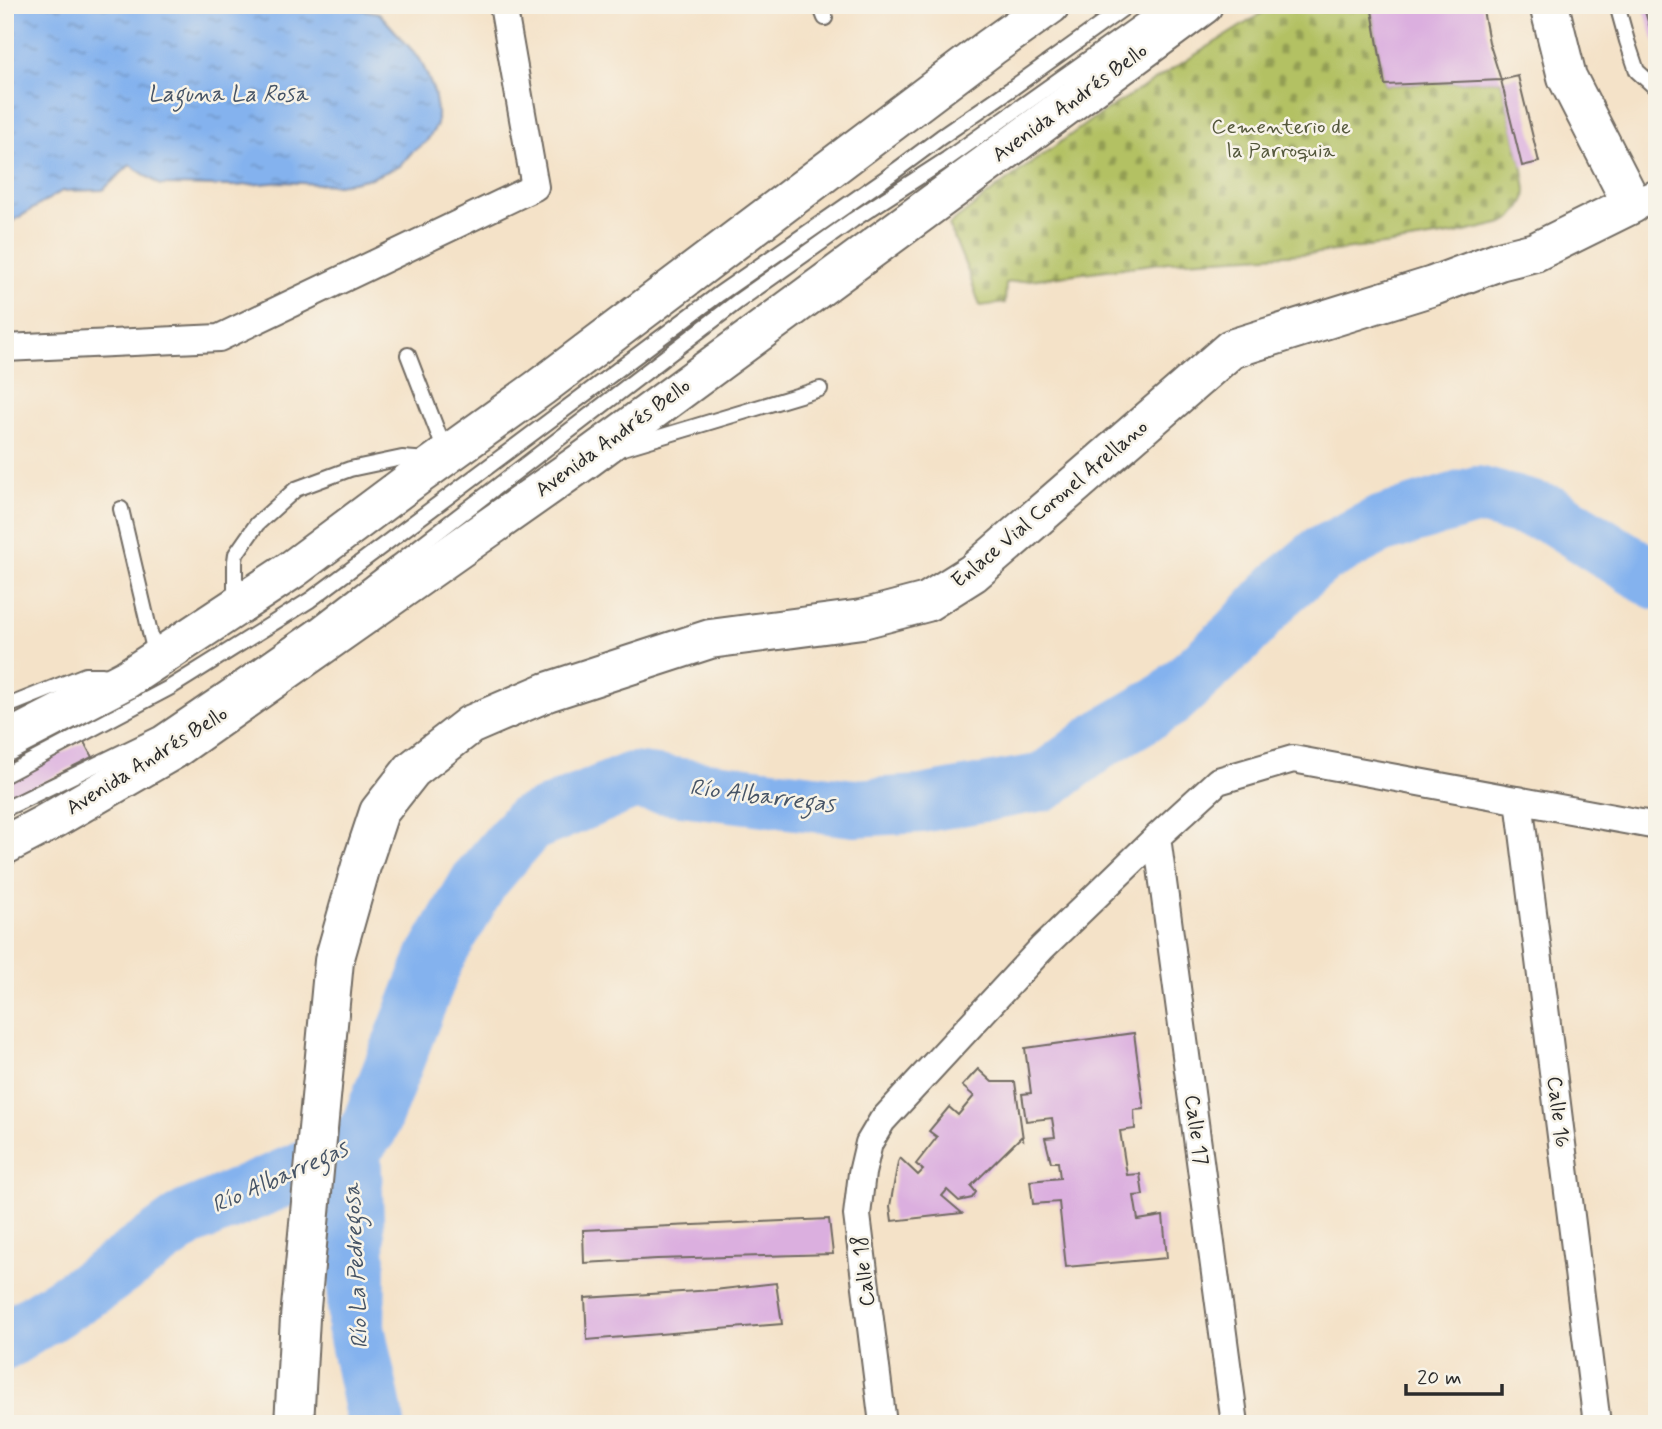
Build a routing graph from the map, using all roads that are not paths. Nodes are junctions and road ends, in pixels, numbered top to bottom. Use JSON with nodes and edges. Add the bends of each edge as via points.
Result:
{"nodes":[{"id":1,"x":503,"y":5,"type":"edge"},
{"id":2,"x":1050,"y":5,"type":"edge"},
{"id":3,"x":1128,"y":5,"type":"edge"},
{"id":4,"x":1203,"y":5,"type":"edge"},
{"id":5,"x":1227,"y":5,"type":"edge"},
{"id":6,"x":1549,"y":5,"type":"edge"},
{"id":7,"x":1617,"y":5,"type":"edge"},
{"id":8,"x":1162,"y":21,"type":"edge"},
{"id":9,"x":1657,"y":89,"type":"edge"},
{"id":10,"x":1644,"y":198,"type":"edge"},
{"id":11,"x":5,"y":348,"type":"edge"},
{"id":12,"x":408,"y":355,"type":"dead end"},
{"id":13,"x":820,"y":389,"type":"dead end"},
{"id":14,"x":443,"y":458,"type":"junction"},
{"id":15,"x":585,"y":460,"type":"junction"},
{"id":16,"x":121,"y":509,"type":"dead end"},
{"id":17,"x":235,"y":607,"type":"junction"},
{"id":18,"x":156,"y":659,"type":"junction"},
{"id":19,"x":125,"y":680,"type":"junction"},
{"id":20,"x":5,"y":707,"type":"edge"},
{"id":21,"x":5,"y":742,"type":"edge"},
{"id":22,"x":5,"y":775,"type":"edge"},
{"id":23,"x":1519,"y":800,"type":"junction"},
{"id":24,"x":5,"y":809,"type":"edge"},
{"id":25,"x":1657,"y":826,"type":"edge"},
{"id":26,"x":1157,"y":836,"type":"junction"},
{"id":27,"x":5,"y":845,"type":"edge"},
{"id":28,"x":294,"y":1424,"type":"edge"},
{"id":29,"x":883,"y":1424,"type":"edge"},
{"id":30,"x":1235,"y":1424,"type":"edge"},
{"id":31,"x":1597,"y":1424,"type":"edge"}],
"edges":[{"from":1,"to":11,"type":"street","via":[[535,187],[219,338]]},
{"from":2,"to":14,"type":"main road"},
{"from":3,"to":22,"type":"lane","via":[[719,294],[310,600],[171,687]]},
{"from":4,"to":8,"type":"main road","name":"Avenida Andrés Bello"},
{"from":5,"to":8,"type":"main road"},
{"from":6,"to":10,"type":"main road","via":[[1567,77]]},
{"from":7,"to":9,"type":"lane","via":[[1637,71]]},
{"from":8,"to":15,"type":"main road","name":"Avenida Andrés Bello"},
{"from":8,"to":24,"type":"lane","via":[[853,220],[737,302],[347,602],[231,685],[159,734]]},
{"from":10,"to":28,"type":"main road","name":"Enlace Vial Coronel Arellano","via":[[1535,252],[1231,349],[973,573],[927,602],[862,619],[710,639],[547,692],[470,725],[412,770],[379,812],[334,961]]},
{"from":12,"to":14,"type":"lane"},
{"from":13,"to":15,"type":"lane"},
{"from":14,"to":17,"type":"main road"},
{"from":14,"to":17,"type":"lane","via":[[402,458],[350,469],[296,489],[257,524],[236,554]]},
{"from":15,"to":27,"type":"main road","name":"Avenida Andrés Bello","via":[[173,750]]},
{"from":16,"to":18,"type":"lane"},
{"from":17,"to":18,"type":"main road"},
{"from":18,"to":19,"type":"main road"},
{"from":19,"to":20,"type":"lane","via":[[85,676]]},
{"from":19,"to":21,"type":"main road"},
{"from":23,"to":25,"type":"street","name":"Calle 18"},
{"from":23,"to":26,"type":"street","name":"Calle 18","via":[[1293,759],[1217,781]]},
{"from":23,"to":31,"type":"street","name":"Calle 16"},
{"from":26,"to":29,"type":"street","name":"Calle 18","via":[[1042,948],[882,1121],[869,1143],[858,1215]]},
{"from":26,"to":30,"type":"street","name":"Calle 17"}]}
